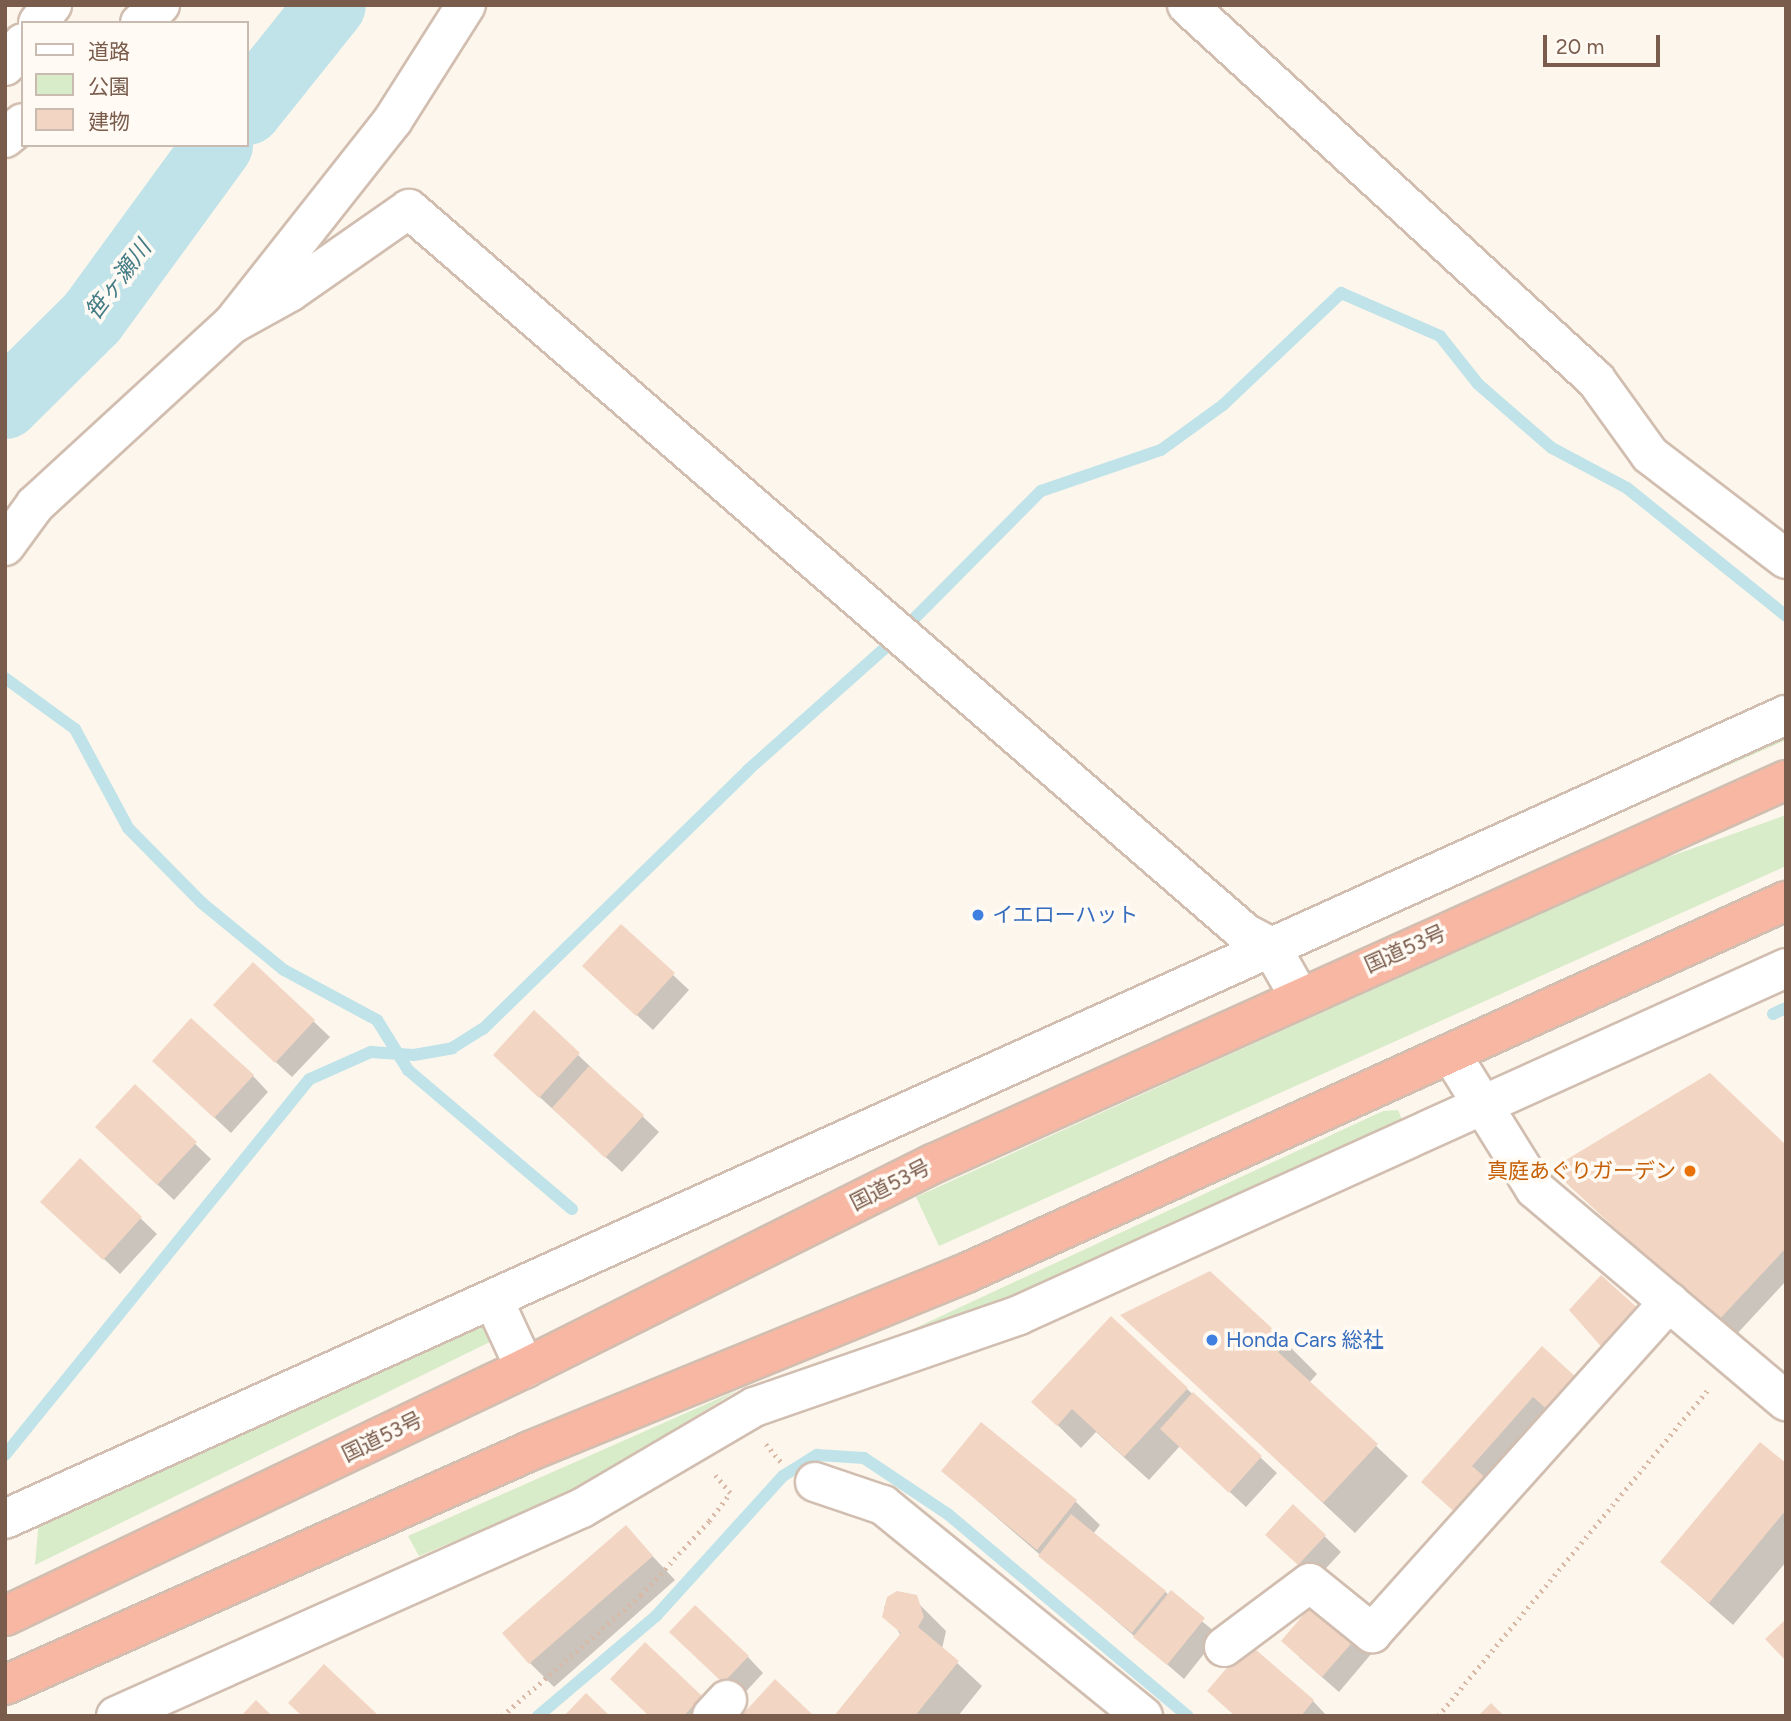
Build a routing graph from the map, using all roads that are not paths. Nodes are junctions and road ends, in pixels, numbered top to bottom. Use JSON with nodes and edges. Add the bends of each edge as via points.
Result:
{"nodes":[{"id":1,"x":52,"y":5,"type":"edge"},
{"id":2,"x":160,"y":5,"type":"edge"},
{"id":3,"x":466,"y":5,"type":"edge"},
{"id":4,"x":1187,"y":5,"type":"edge"},
{"id":5,"x":40,"y":21,"type":"edge"},
{"id":6,"x":142,"y":21,"type":"edge"},
{"id":7,"x":21,"y":46,"type":"edge"},
{"id":8,"x":5,"y":66,"type":"edge"},
{"id":9,"x":21,"y":125,"type":"edge"},
{"id":10,"x":5,"y":138,"type":"edge"},
{"id":11,"x":232,"y":324,"type":"junction"},
{"id":12,"x":5,"y":546,"type":"edge"},
{"id":13,"x":1786,"y":559,"type":"edge"},
{"id":14,"x":1786,"y":715,"type":"edge"},
{"id":15,"x":1786,"y":780,"type":"edge"},
{"id":16,"x":1786,"y":901,"type":"edge"},
{"id":17,"x":1271,"y":947,"type":"junction"},
{"id":18,"x":1786,"y":968,"type":"edge"},
{"id":19,"x":1299,"y":996,"type":"junction"},
{"id":20,"x":1451,"y":1054,"type":"junction"},
{"id":21,"x":1483,"y":1101,"type":"junction"},
{"id":22,"x":494,"y":1301,"type":"junction"},
{"id":23,"x":1669,"y":1302,"type":"junction"},
{"id":24,"x":525,"y":1368,"type":"junction"},
{"id":25,"x":1786,"y":1401,"type":"edge"},
{"id":26,"x":815,"y":1482,"type":"dead end"},
{"id":27,"x":5,"y":1519,"type":"edge"},
{"id":28,"x":5,"y":1616,"type":"edge"},
{"id":29,"x":1224,"y":1647,"type":"dead end"},
{"id":30,"x":14,"y":1681,"type":"edge"},
{"id":31,"x":116,"y":1716,"type":"edge"},
{"id":32,"x":1143,"y":1716,"type":"edge"}],
"edges":[{"from":1,"to":5,"type":"street"},
{"from":2,"to":6,"type":"street"},
{"from":3,"to":11,"type":"street","via":[[393,120]]},
{"from":4,"to":13,"type":"street","via":[[1596,380],[1650,455]]},
{"from":7,"to":8,"type":"street"},
{"from":9,"to":10,"type":"street"},
{"from":11,"to":12,"type":"street","via":[[35,505]]},
{"from":11,"to":17,"type":"street","via":[[290,292],[409,209],[1245,933]]},
{"from":14,"to":17,"type":"street"},
{"from":15,"to":19,"type":"highway","name":"国道53号"},
{"from":16,"to":20,"type":"highway"},
{"from":17,"to":19,"type":"street"},
{"from":17,"to":22,"type":"street"},
{"from":18,"to":21,"type":"street"},
{"from":19,"to":24,"type":"highway","name":"国道53号","via":[[935,1163]]},
{"from":20,"to":21,"type":"street"},
{"from":20,"to":30,"type":"highway","via":[[964,1274],[530,1451]]},
{"from":21,"to":23,"type":"street","via":[[1535,1189]]},
{"from":21,"to":31,"type":"street","via":[[1019,1315],[754,1407],[582,1508]]},
{"from":22,"to":24,"type":"street"},
{"from":22,"to":27,"type":"street"},
{"from":23,"to":25,"type":"street"},
{"from":23,"to":29,"type":"street","via":[[1372,1633],[1310,1583]]},
{"from":24,"to":28,"type":"highway","name":"国道53号"},
{"from":26,"to":32,"type":"street","via":[[883,1505]]}]}
